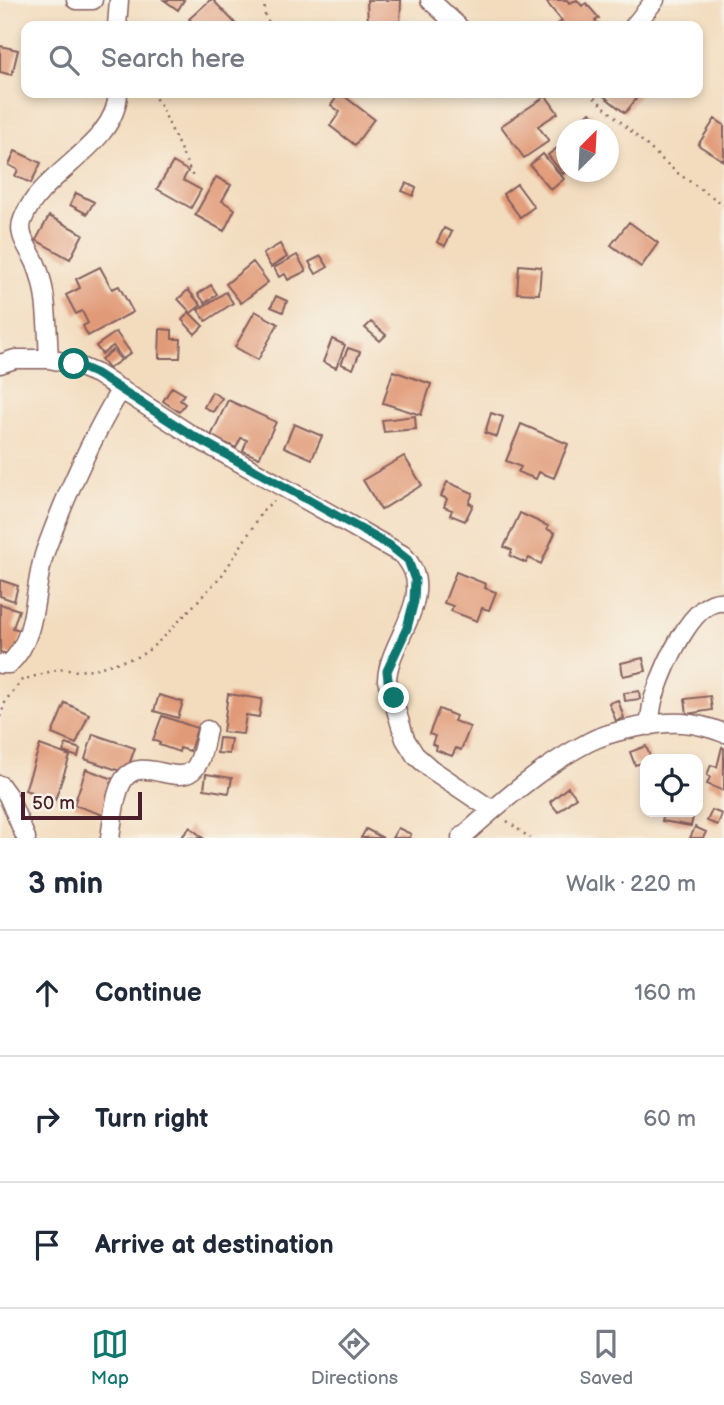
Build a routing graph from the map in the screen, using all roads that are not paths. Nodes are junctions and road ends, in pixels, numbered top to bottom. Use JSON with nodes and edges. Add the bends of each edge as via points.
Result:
{"nodes":[{"id":1,"x":76,"y":0,"type":"edge"},
{"id":2,"x":93,"y":0,"type":"edge"},
{"id":3,"x":119,"y":0,"type":"edge"},
{"id":4,"x":430,"y":0,"type":"edge"},
{"id":5,"x":655,"y":0,"type":"edge"},
{"id":6,"x":117,"y":21,"type":"edge"},
{"id":7,"x":453,"y":21,"type":"edge"},
{"id":8,"x":638,"y":21,"type":"edge"},
{"id":9,"x":118,"y":98,"type":"edge"},
{"id":10,"x":49,"y":359,"type":"junction"},
{"id":11,"x":0,"y":363,"type":"edge"},
{"id":12,"x":121,"y":389,"type":"junction"},
{"id":13,"x":724,"y":602,"type":"edge"},
{"id":14,"x":0,"y":664,"type":"edge"},
{"id":15,"x":649,"y":726,"type":"junction"},
{"id":16,"x":207,"y":730,"type":"dead end"},
{"id":17,"x":724,"y":733,"type":"edge"},
{"id":18,"x":0,"y":785,"type":"edge"},
{"id":19,"x":492,"y":810,"type":"junction"},
{"id":20,"x":26,"y":838,"type":"edge"},
{"id":21,"x":110,"y":838,"type":"edge"},
{"id":22,"x":461,"y":838,"type":"edge"}],
"edges":[{"from":1,"to":2,"type":"street"},
{"from":3,"to":6,"type":"street"},
{"from":4,"to":7,"type":"street"},
{"from":5,"to":8,"type":"street"},
{"from":9,"to":10,"type":"street","via":[[99,135],[42,192],[23,218],[21,235],[37,266],[43,295]]},
{"from":10,"to":11,"type":"street"},
{"from":10,"to":12,"type":"street","via":[[74,364]]},
{"from":12,"to":14,"type":"street","via":[[47,546],[24,646],[9,664]]},
{"from":12,"to":19,"type":"street","via":[[193,436],[389,545],[408,560],[415,580],[414,601],[387,671],[405,738],[431,769]]},
{"from":13,"to":15,"type":"street","via":[[706,605],[688,625],[653,696]]},
{"from":15,"to":17,"type":"street","via":[[681,723]]},
{"from":15,"to":19,"type":"street","via":[[590,741]]},
{"from":16,"to":21,"type":"street","via":[[192,771],[145,770],[126,776]]},
{"from":18,"to":20,"type":"street"},
{"from":19,"to":22,"type":"street"}]}
